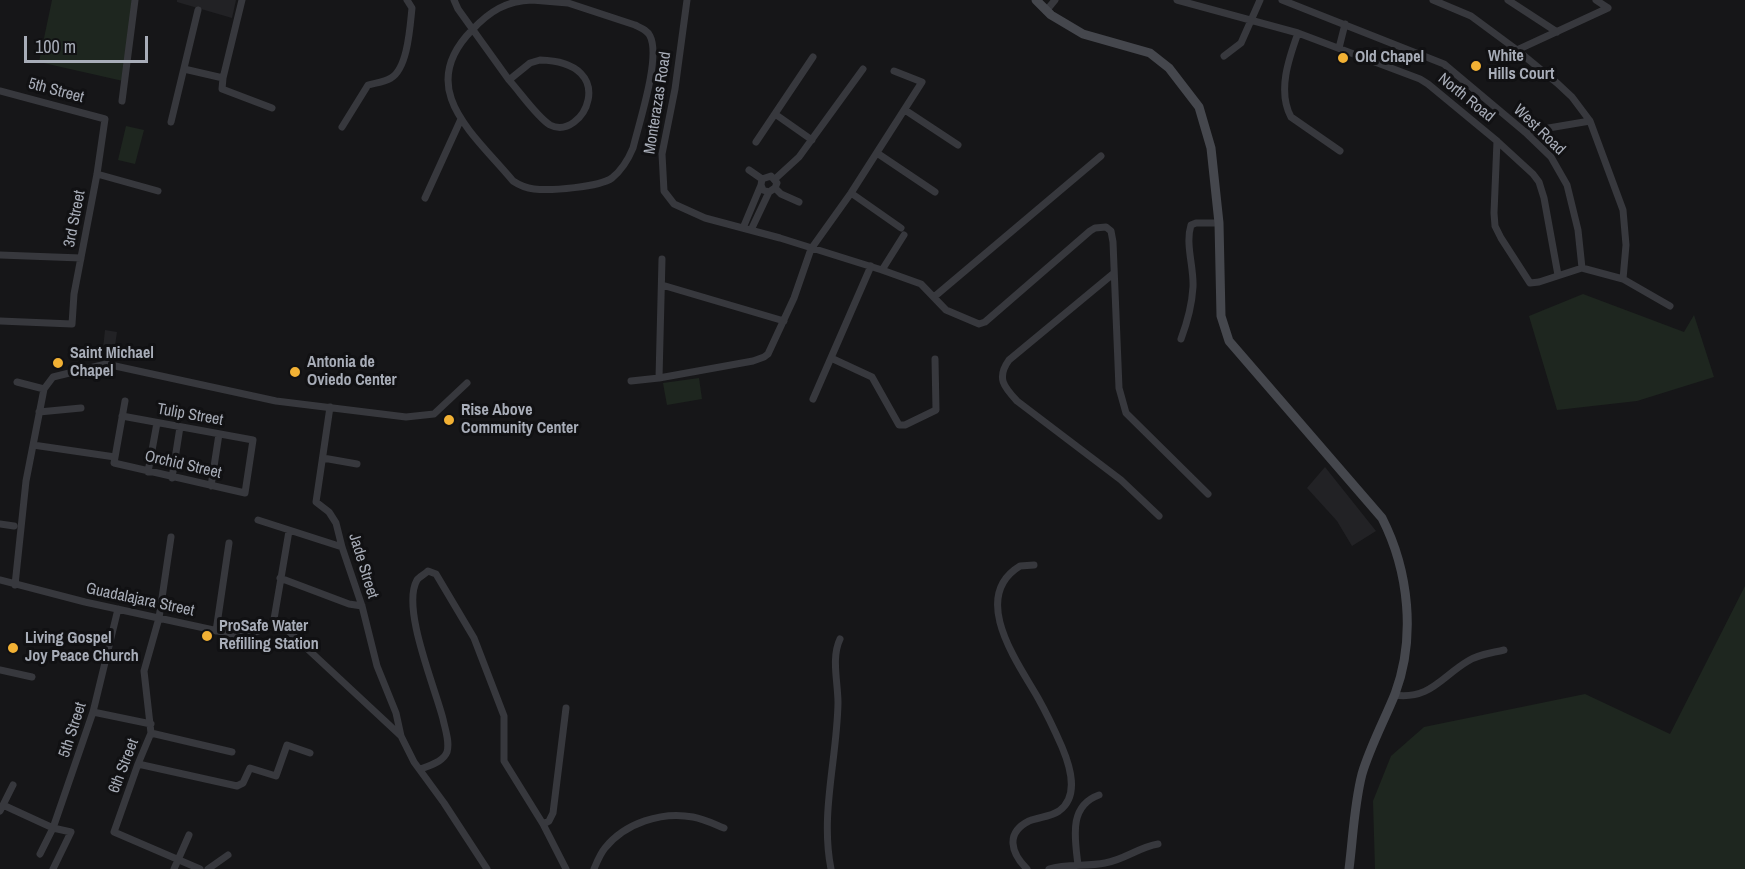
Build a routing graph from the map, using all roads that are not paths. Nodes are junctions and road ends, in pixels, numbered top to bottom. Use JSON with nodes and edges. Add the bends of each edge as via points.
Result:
{"nodes":[{"id":1,"x":135,"y":0,"type":"edge"},
{"id":2,"x":242,"y":0,"type":"edge"},
{"id":3,"x":408,"y":0,"type":"edge"},
{"id":4,"x":454,"y":0,"type":"edge"},
{"id":5,"x":687,"y":0,"type":"edge"},
{"id":6,"x":1036,"y":0,"type":"edge"},
{"id":7,"x":1055,"y":0,"type":"edge"},
{"id":8,"x":1177,"y":0,"type":"edge"},
{"id":9,"x":1260,"y":0,"type":"edge"},
{"id":10,"x":1282,"y":0,"type":"edge"},
{"id":11,"x":1434,"y":0,"type":"edge"},
{"id":12,"x":1508,"y":0,"type":"edge"},
{"id":13,"x":1596,"y":0,"type":"edge"},
{"id":14,"x":198,"y":10,"type":"dead end"},
{"id":15,"x":1046,"y":11,"type":"junction"},
{"id":16,"x":1251,"y":21,"type":"junction"},
{"id":17,"x":1346,"y":24,"type":"junction"},
{"id":18,"x":473,"y":28,"type":"junction"},
{"id":19,"x":1557,"y":32,"type":"junction"},
{"id":20,"x":1298,"y":33,"type":"junction"},
{"id":21,"x":1339,"y":48,"type":"junction"},
{"id":22,"x":1517,"y":50,"type":"junction"},
{"id":23,"x":1224,"y":56,"type":"dead end"},
{"id":24,"x":813,"y":57,"type":"dead end"},
{"id":25,"x":184,"y":69,"type":"junction"},
{"id":26,"x":863,"y":69,"type":"dead end"},
{"id":27,"x":894,"y":71,"type":"dead end"},
{"id":28,"x":222,"y":78,"type":"junction"},
{"id":29,"x":509,"y":80,"type":"junction"},
{"id":30,"x":0,"y":91,"type":"edge"},
{"id":31,"x":122,"y":101,"type":"dead end"},
{"id":32,"x":272,"y":108,"type":"dead end"},
{"id":33,"x":905,"y":110,"type":"junction"},
{"id":34,"x":775,"y":114,"type":"junction"},
{"id":35,"x":105,"y":119,"type":"joint"},
{"id":36,"x":461,"y":119,"type":"junction"},
{"id":37,"x":1590,"y":121,"type":"junction"},
{"id":38,"x":171,"y":122,"type":"dead end"},
{"id":39,"x":342,"y":127,"type":"dead end"},
{"id":40,"x":1525,"y":132,"type":"junction"},
{"id":41,"x":812,"y":140,"type":"junction"},
{"id":42,"x":1497,"y":141,"type":"junction"},
{"id":43,"x":756,"y":142,"type":"dead end"},
{"id":44,"x":957,"y":145,"type":"dead end"},
{"id":45,"x":1340,"y":151,"type":"dead end"},
{"id":46,"x":877,"y":153,"type":"junction"},
{"id":47,"x":1101,"y":156,"type":"dead end"},
{"id":48,"x":748,"y":170,"type":"dead end"},
{"id":49,"x":98,"y":174,"type":"junction"},
{"id":50,"x":775,"y":178,"type":"junction"},
{"id":51,"x":761,"y":182,"type":"junction"},
{"id":52,"x":772,"y":190,"type":"junction"},
{"id":53,"x":158,"y":191,"type":"dead end"},
{"id":54,"x":935,"y":192,"type":"dead end"},
{"id":55,"x":851,"y":193,"type":"junction"},
{"id":56,"x":426,"y":198,"type":"dead end"},
{"id":57,"x":800,"y":202,"type":"dead end"},
{"id":58,"x":1219,"y":223,"type":"junction"},
{"id":59,"x":743,"y":228,"type":"junction"},
{"id":60,"x":751,"y":230,"type":"junction"},
{"id":61,"x":811,"y":249,"type":"junction"},
{"id":62,"x":0,"y":255,"type":"edge"},
{"id":63,"x":81,"y":258,"type":"junction"},
{"id":64,"x":662,"y":259,"type":"dead end"},
{"id":65,"x":871,"y":266,"type":"junction"},
{"id":66,"x":1582,"y":268,"type":"junction"},
{"id":67,"x":882,"y":270,"type":"junction"},
{"id":68,"x":1114,"y":273,"type":"junction"},
{"id":69,"x":1558,"y":275,"type":"junction"},
{"id":70,"x":1623,"y":279,"type":"junction"},
{"id":71,"x":662,"y":285,"type":"junction"},
{"id":72,"x":934,"y":297,"type":"junction"},
{"id":73,"x":1670,"y":306,"type":"dead end"},
{"id":74,"x":0,"y":321,"type":"edge"},
{"id":75,"x":784,"y":321,"type":"junction"},
{"id":76,"x":1181,"y":339,"type":"dead end"},
{"id":77,"x":831,"y":358,"type":"junction"},
{"id":78,"x":935,"y":359,"type":"dead end"},
{"id":79,"x":659,"y":378,"type":"junction"},
{"id":80,"x":631,"y":381,"type":"dead end"},
{"id":81,"x":17,"y":382,"type":"dead end"},
{"id":82,"x":467,"y":383,"type":"dead end"},
{"id":83,"x":44,"y":390,"type":"junction"},
{"id":84,"x":813,"y":399,"type":"dead end"},
{"id":85,"x":125,"y":401,"type":"dead end"},
{"id":86,"x":330,"y":407,"type":"junction"},
{"id":87,"x":81,"y":408,"type":"dead end"},
{"id":88,"x":39,"y":412,"type":"junction"},
{"id":89,"x":122,"y":416,"type":"junction"},
{"id":90,"x":157,"y":423,"type":"junction"},
{"id":91,"x":180,"y":427,"type":"junction"},
{"id":92,"x":219,"y":434,"type":"junction"},
{"id":93,"x":33,"y":445,"type":"junction"},
{"id":94,"x":323,"y":458,"type":"junction"},
{"id":95,"x":115,"y":460,"type":"junction"},
{"id":96,"x":357,"y":464,"type":"dead end"},
{"id":97,"x":148,"y":472,"type":"junction"},
{"id":98,"x":172,"y":478,"type":"junction"},
{"id":99,"x":211,"y":486,"type":"junction"},
{"id":100,"x":245,"y":493,"type":"joint"},
{"id":101,"x":1208,"y":494,"type":"dead end"},
{"id":102,"x":1159,"y":516,"type":"dead end"},
{"id":103,"x":258,"y":520,"type":"dead end"},
{"id":104,"x":0,"y":524,"type":"edge"},
{"id":105,"x":14,"y":526,"type":"dead end"},
{"id":106,"x":289,"y":531,"type":"junction"},
{"id":107,"x":171,"y":537,"type":"dead end"},
{"id":108,"x":229,"y":543,"type":"dead end"},
{"id":109,"x":342,"y":547,"type":"junction"},
{"id":110,"x":1034,"y":565,"type":"dead end"},
{"id":111,"x":280,"y":578,"type":"junction"},
{"id":112,"x":0,"y":580,"type":"edge"},
{"id":113,"x":15,"y":585,"type":"junction"},
{"id":114,"x":362,"y":606,"type":"junction"},
{"id":115,"x":118,"y":609,"type":"junction"},
{"id":116,"x":159,"y":618,"type":"junction"},
{"id":117,"x":273,"y":625,"type":"junction"},
{"id":118,"x":216,"y":631,"type":"junction"},
{"id":119,"x":840,"y":639,"type":"dead end"},
{"id":120,"x":1504,"y":650,"type":"dead end"},
{"id":121,"x":0,"y":670,"type":"edge"},
{"id":122,"x":32,"y":677,"type":"dead end"},
{"id":123,"x":1394,"y":695,"type":"junction"},
{"id":124,"x":566,"y":708,"type":"dead end"},
{"id":125,"x":93,"y":712,"type":"junction"},
{"id":126,"x":151,"y":724,"type":"junction"},
{"id":127,"x":151,"y":733,"type":"junction"},
{"id":128,"x":401,"y":736,"type":"junction"},
{"id":129,"x":232,"y":752,"type":"dead end"},
{"id":130,"x":310,"y":753,"type":"dead end"},
{"id":131,"x":138,"y":764,"type":"junction"},
{"id":132,"x":421,"y":769,"type":"junction"},
{"id":133,"x":13,"y":784,"type":"dead end"},
{"id":134,"x":1099,"y":795,"type":"dead end"},
{"id":135,"x":2,"y":808,"type":"edge"},
{"id":136,"x":543,"y":824,"type":"junction"},
{"id":137,"x":53,"y":828,"type":"junction"},
{"id":138,"x":724,"y":828,"type":"dead end"},
{"id":139,"x":189,"y":835,"type":"dead end"},
{"id":140,"x":1158,"y":844,"type":"dead end"},
{"id":141,"x":39,"y":854,"type":"dead end"},
{"id":142,"x":228,"y":855,"type":"dead end"},
{"id":143,"x":177,"y":858,"type":"junction"},
{"id":144,"x":1078,"y":865,"type":"junction"},
{"id":145,"x":53,"y":869,"type":"edge"},
{"id":146,"x":174,"y":869,"type":"edge"},
{"id":147,"x":200,"y":869,"type":"edge"},
{"id":148,"x":208,"y":869,"type":"edge"},
{"id":149,"x":487,"y":869,"type":"edge"},
{"id":150,"x":566,"y":869,"type":"edge"},
{"id":151,"x":594,"y":869,"type":"edge"},
{"id":152,"x":831,"y":869,"type":"edge"},
{"id":153,"x":1026,"y":869,"type":"edge"},
{"id":154,"x":1050,"y":869,"type":"edge"},
{"id":155,"x":1349,"y":869,"type":"edge"}],
"edges":[{"from":1,"to":31,"type":"street"},
{"from":2,"to":28,"type":"street"},
{"from":3,"to":39,"type":"street","via":[[412,8],[400,66],[392,78],[368,85]]},
{"from":4,"to":18,"type":"street"},
{"from":5,"to":59,"type":"street","name":"Monterazas Road","via":[[663,154],[664,191],[674,204],[705,218]]},
{"from":6,"to":15,"type":"street"},
{"from":7,"to":15,"type":"street"},
{"from":8,"to":16,"type":"street","name":"North Road"},
{"from":9,"to":16,"type":"street"},
{"from":10,"to":17,"type":"street","name":"West Road"},
{"from":11,"to":22,"type":"street","via":[[1471,16]]},
{"from":12,"to":19,"type":"street"},
{"from":13,"to":19,"type":"street","via":[[1608,8]]},
{"from":14,"to":25,"type":"street"},
{"from":15,"to":58,"type":"street","via":[[1083,34],[1150,53],[1186,88],[1206,124]]},
{"from":16,"to":20,"type":"street","name":"North Road"},
{"from":16,"to":23,"type":"street","via":[[1241,43]]},
{"from":17,"to":21,"type":"street"},
{"from":17,"to":40,"type":"street","name":"West Road","via":[[1444,64]]},
{"from":18,"to":29,"type":"street"},
{"from":18,"to":36,"type":"street","via":[[456,50],[447,75],[449,97]]},
{"from":18,"to":36,"type":"street","via":[[515,1],[568,3],[645,30],[654,57],[633,148],[610,180],[534,189],[521,186]]},
{"from":19,"to":22,"type":"street"},
{"from":20,"to":21,"type":"street","name":"North Road"},
{"from":20,"to":45,"type":"street","via":[[1288,60],[1287,110],[1291,117]]},
{"from":21,"to":42,"type":"street","name":"North Road","via":[[1420,79]]},
{"from":22,"to":37,"type":"street","via":[[1572,97]]},
{"from":24,"to":34,"type":"street"},
{"from":25,"to":28,"type":"street"},
{"from":25,"to":38,"type":"street"},
{"from":26,"to":41,"type":"street"},
{"from":27,"to":33,"type":"street","via":[[922,82]]},
{"from":28,"to":32,"type":"street","via":[[222,89]]},
{"from":29,"to":29,"type":"street","via":[[550,125],[571,126],[587,102],[587,81],[567,64],[535,61]]},
{"from":30,"to":35,"type":"street","name":"5th Street"},
{"from":33,"to":44,"type":"street"},
{"from":33,"to":46,"type":"street"},
{"from":34,"to":41,"type":"street"},
{"from":34,"to":43,"type":"street"},
{"from":35,"to":49,"type":"street","name":"3rd Street"},
{"from":36,"to":56,"type":"street"},
{"from":37,"to":40,"type":"street"},
{"from":37,"to":70,"type":"street","via":[[1623,210]]},
{"from":40,"to":66,"type":"street","name":"West Road","via":[[1551,157],[1567,185]]},
{"from":41,"to":50,"type":"street"},
{"from":42,"to":69,"type":"street","name":"North Road","via":[[1533,174],[1542,189]]},
{"from":42,"to":69,"type":"street","name":"North Road","via":[[1495,226],[1530,283]]},
{"from":46,"to":54,"type":"street"},
{"from":46,"to":55,"type":"street"},
{"from":47,"to":72,"type":"street"},
{"from":48,"to":51,"type":"street"},
{"from":49,"to":53,"type":"street"},
{"from":49,"to":63,"type":"street","name":"3rd Street"},
{"from":50,"to":51,"type":"street","via":[[771,176]]},
{"from":50,"to":52,"type":"street","via":[[777,183]]},
{"from":51,"to":52,"type":"street","via":[[764,190]]},
{"from":51,"to":59,"type":"street"},
{"from":52,"to":57,"type":"street"},
{"from":52,"to":60,"type":"street"},
{"from":55,"to":61,"type":"street"},
{"from":55,"to":67,"type":"street","via":[[903,232]]},
{"from":58,"to":76,"type":"street","via":[[1191,225],[1193,286]]},
{"from":58,"to":123,"type":"street","via":[[1221,316],[1229,341],[1382,518],[1394,540],[1405,597],[1407,651]]},
{"from":59,"to":60,"type":"street","name":"Monterazas Road"},
{"from":60,"to":61,"type":"street","name":"Monterazas Road"},
{"from":61,"to":65,"type":"street","name":"Monterazas Road"},
{"from":61,"to":75,"type":"street"},
{"from":62,"to":63,"type":"street"},
{"from":63,"to":74,"type":"street","name":"3rd Street","via":[[72,324]]},
{"from":64,"to":71,"type":"street"},
{"from":65,"to":67,"type":"street","name":"Monterazas Road"},
{"from":65,"to":77,"type":"street"},
{"from":66,"to":69,"type":"street"},
{"from":66,"to":70,"type":"street"},
{"from":67,"to":72,"type":"street","name":"Monterazas Road","via":[[921,284]]},
{"from":68,"to":72,"type":"street","name":"Monterazas Road","via":[[1113,236],[1101,226],[1090,231],[984,322],[973,323],[946,310]]},
{"from":68,"to":101,"type":"street","via":[[1119,388],[1126,413]]},
{"from":68,"to":102,"type":"street","via":[[1009,360],[1002,379],[1017,401],[1121,480]]},
{"from":70,"to":73,"type":"street"},
{"from":71,"to":75,"type":"street"},
{"from":71,"to":79,"type":"street"},
{"from":75,"to":79,"type":"street","via":[[764,357]]},
{"from":77,"to":78,"type":"street","via":[[872,376],[899,425],[936,410]]},
{"from":77,"to":84,"type":"street"},
{"from":79,"to":80,"type":"street"},
{"from":81,"to":83,"type":"street"},
{"from":82,"to":86,"type":"street","via":[[434,414],[406,417]]},
{"from":83,"to":86,"type":"street","via":[[53,377],[106,364],[276,401]]},
{"from":83,"to":88,"type":"street"},
{"from":85,"to":89,"type":"street"},
{"from":86,"to":94,"type":"street","name":"Jade Street"},
{"from":87,"to":88,"type":"street"},
{"from":88,"to":93,"type":"street"},
{"from":89,"to":90,"type":"street","name":"Tulip Street"},
{"from":89,"to":95,"type":"street"},
{"from":90,"to":91,"type":"street","name":"Tulip Street"},
{"from":90,"to":97,"type":"street"},
{"from":91,"to":92,"type":"street","name":"Tulip Street"},
{"from":91,"to":98,"type":"street"},
{"from":92,"to":99,"type":"street"},
{"from":92,"to":100,"type":"street","name":"Tulip Street","via":[[253,440]]},
{"from":93,"to":95,"type":"street","name":"Orchid Street"},
{"from":93,"to":113,"type":"street"},
{"from":94,"to":96,"type":"street"},
{"from":94,"to":109,"type":"street","name":"Jade Street","via":[[316,502],[336,523]]},
{"from":95,"to":97,"type":"street","name":"Orchid Street"},
{"from":97,"to":98,"type":"street","name":"Orchid Street"},
{"from":98,"to":99,"type":"street","name":"Orchid Street"},
{"from":99,"to":100,"type":"street","name":"Orchid Street"},
{"from":103,"to":106,"type":"street"},
{"from":104,"to":105,"type":"street"},
{"from":106,"to":109,"type":"street"},
{"from":106,"to":111,"type":"street"},
{"from":107,"to":116,"type":"street","name":"6th Street"},
{"from":108,"to":118,"type":"street"},
{"from":109,"to":114,"type":"street","name":"Jade Street"},
{"from":110,"to":153,"type":"street","via":[[1020,566],[1005,579],[997,603],[999,619],[1005,638],[1046,711],[1071,770],[1072,782],[1067,802],[1060,810],[1018,825],[1012,844]]},
{"from":111,"to":114,"type":"street"},
{"from":111,"to":117,"type":"street"},
{"from":112,"to":113,"type":"street","name":"Guadalajara Street"},
{"from":113,"to":115,"type":"street","name":"Guadalajara Street"},
{"from":114,"to":128,"type":"street","name":"Jade Street"},
{"from":115,"to":116,"type":"street","name":"Guadalajara Street"},
{"from":115,"to":125,"type":"street","name":"5th Street"},
{"from":116,"to":118,"type":"street","name":"Guadalajara Street"},
{"from":116,"to":126,"type":"street","name":"6th Street","via":[[144,671]]},
{"from":117,"to":118,"type":"street","name":"Guadalajara Street","via":[[246,636]]},
{"from":117,"to":128,"type":"street","via":[[284,627]]},
{"from":119,"to":152,"type":"street","via":[[835,649],[838,704],[826,828]]},
{"from":120,"to":123,"type":"street","via":[[1468,661],[1423,693]]},
{"from":121,"to":122,"type":"street"},
{"from":123,"to":155,"type":"street","via":[[1358,789]]},
{"from":124,"to":136,"type":"street","via":[[553,813]]},
{"from":125,"to":126,"type":"street"},
{"from":125,"to":137,"type":"street","name":"5th Street"},
{"from":126,"to":127,"type":"street","name":"6th Street"},
{"from":127,"to":129,"type":"street"},
{"from":127,"to":131,"type":"street","name":"6th Street"},
{"from":128,"to":132,"type":"street"},
{"from":130,"to":131,"type":"street","via":[[287,745],[276,776],[250,768],[243,783],[237,786]]},
{"from":131,"to":143,"type":"street","name":"6th Street","via":[[114,832]]},
{"from":132,"to":136,"type":"street","via":[[441,760],[447,752],[412,601],[417,579],[428,571],[436,574],[474,638],[504,716],[504,760]]},
{"from":132,"to":149,"type":"street"},
{"from":133,"to":135,"type":"street"},
{"from":134,"to":144,"type":"street","via":[[1084,804],[1075,826]]},
{"from":135,"to":137,"type":"street"},
{"from":136,"to":150,"type":"street"},
{"from":137,"to":141,"type":"street","name":"5th Street"},
{"from":137,"to":145,"type":"street","via":[[71,832]]},
{"from":138,"to":151,"type":"street","via":[[693,817],[673,816],[638,823],[604,849]]},
{"from":139,"to":143,"type":"street"},
{"from":140,"to":144,"type":"street","via":[[1104,864]]},
{"from":142,"to":148,"type":"street"},
{"from":143,"to":146,"type":"street"},
{"from":143,"to":147,"type":"street","name":"6th Street"},
{"from":144,"to":154,"type":"street"}]}
